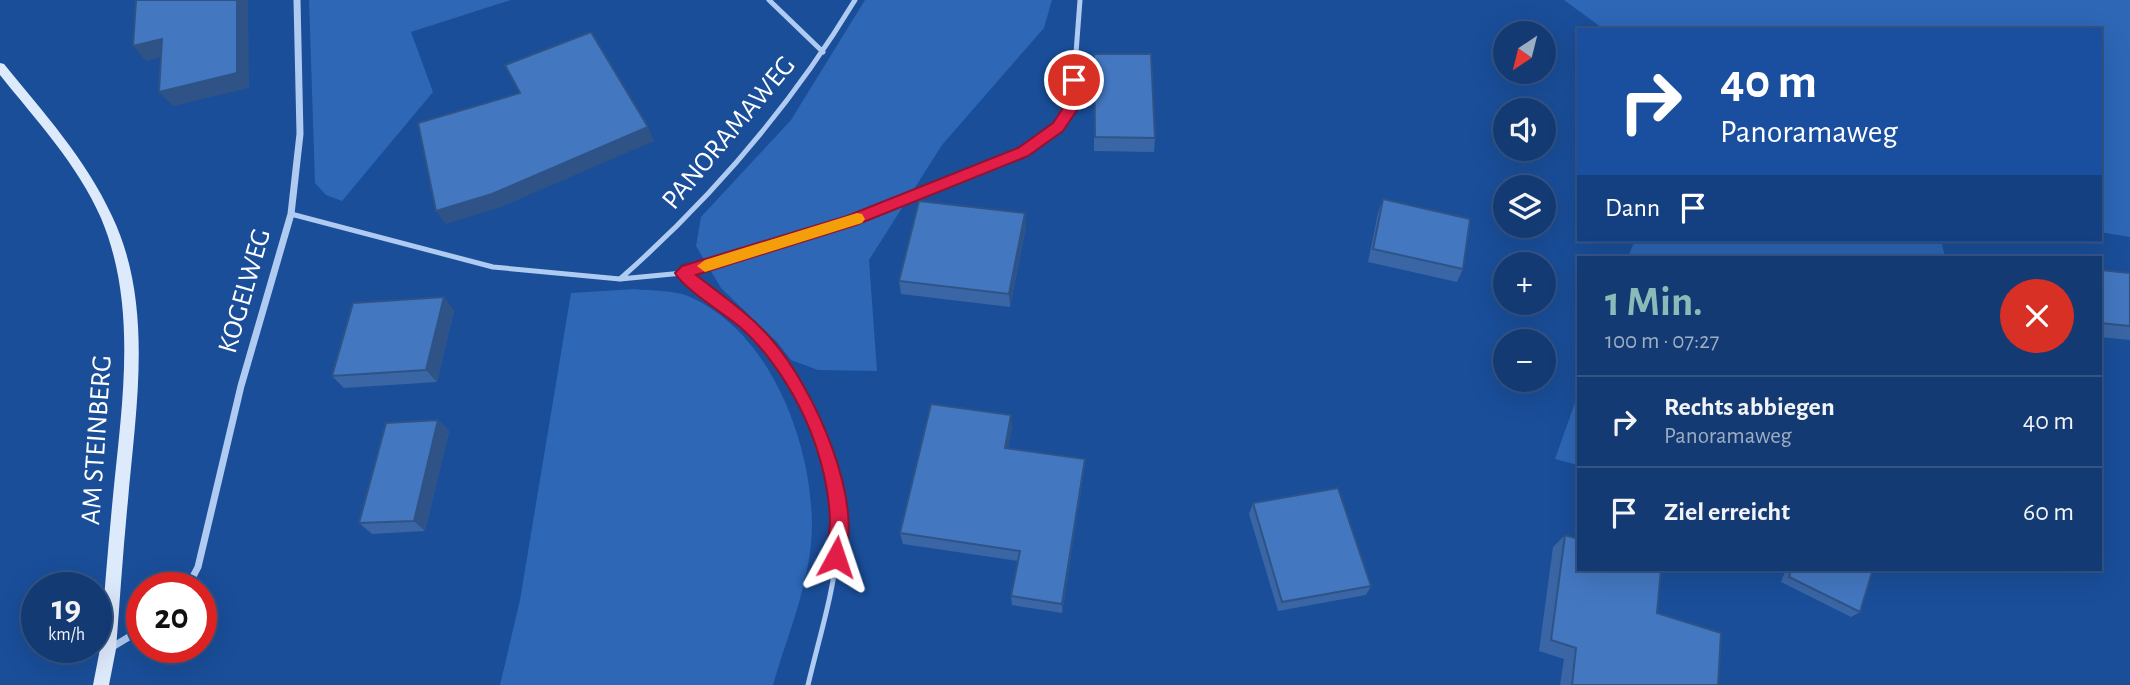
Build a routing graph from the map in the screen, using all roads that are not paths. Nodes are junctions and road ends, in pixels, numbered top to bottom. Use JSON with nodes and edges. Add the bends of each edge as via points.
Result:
{"nodes":[{"id":1,"x":297,"y":0,"type":"edge"},
{"id":2,"x":769,"y":0,"type":"edge"},
{"id":3,"x":855,"y":0,"type":"edge"},
{"id":4,"x":1080,"y":0,"type":"edge"},
{"id":5,"x":823,"y":52,"type":"junction"},
{"id":6,"x":0,"y":67,"type":"edge"},
{"id":7,"x":291,"y":214,"type":"junction"},
{"id":8,"x":682,"y":273,"type":"junction"},
{"id":9,"x":620,"y":279,"type":"junction"},
{"id":10,"x":195,"y":572,"type":"edge"},
{"id":11,"x":112,"y":605,"type":"edge"},
{"id":12,"x":105,"y":663,"type":"edge"},
{"id":13,"x":101,"y":685,"type":"edge"},
{"id":14,"x":807,"y":685,"type":"edge"}],
"edges":[{"from":1,"to":7,"type":"street","name":"KOGELWEG","via":[[300,134]]},
{"from":2,"to":5,"type":"lane"},
{"from":3,"to":5,"type":"lane","name":"PANORAMAWEG"},
{"from":4,"to":8,"type":"lane","via":[[1072,106],[1058,127],[1023,152],[851,221]]},
{"from":5,"to":9,"type":"lane","name":"PANORAMAWEG","via":[[724,179],[665,241]]},
{"from":6,"to":11,"type":"main road","name":"AM STEINBERG","via":[[87,182],[107,218],[122,261],[132,385]]},
{"from":7,"to":9,"type":"lane","via":[[493,267]]},
{"from":7,"to":10,"type":"street","name":"KOGELWEG","via":[[241,386]]},
{"from":8,"to":9,"type":"lane"},
{"from":8,"to":14,"type":"lane","via":[[769,347],[805,400],[828,457],[839,522],[836,557]]},
{"from":12,"to":13,"type":"main road","name":"AM STEINBERG"}]}
